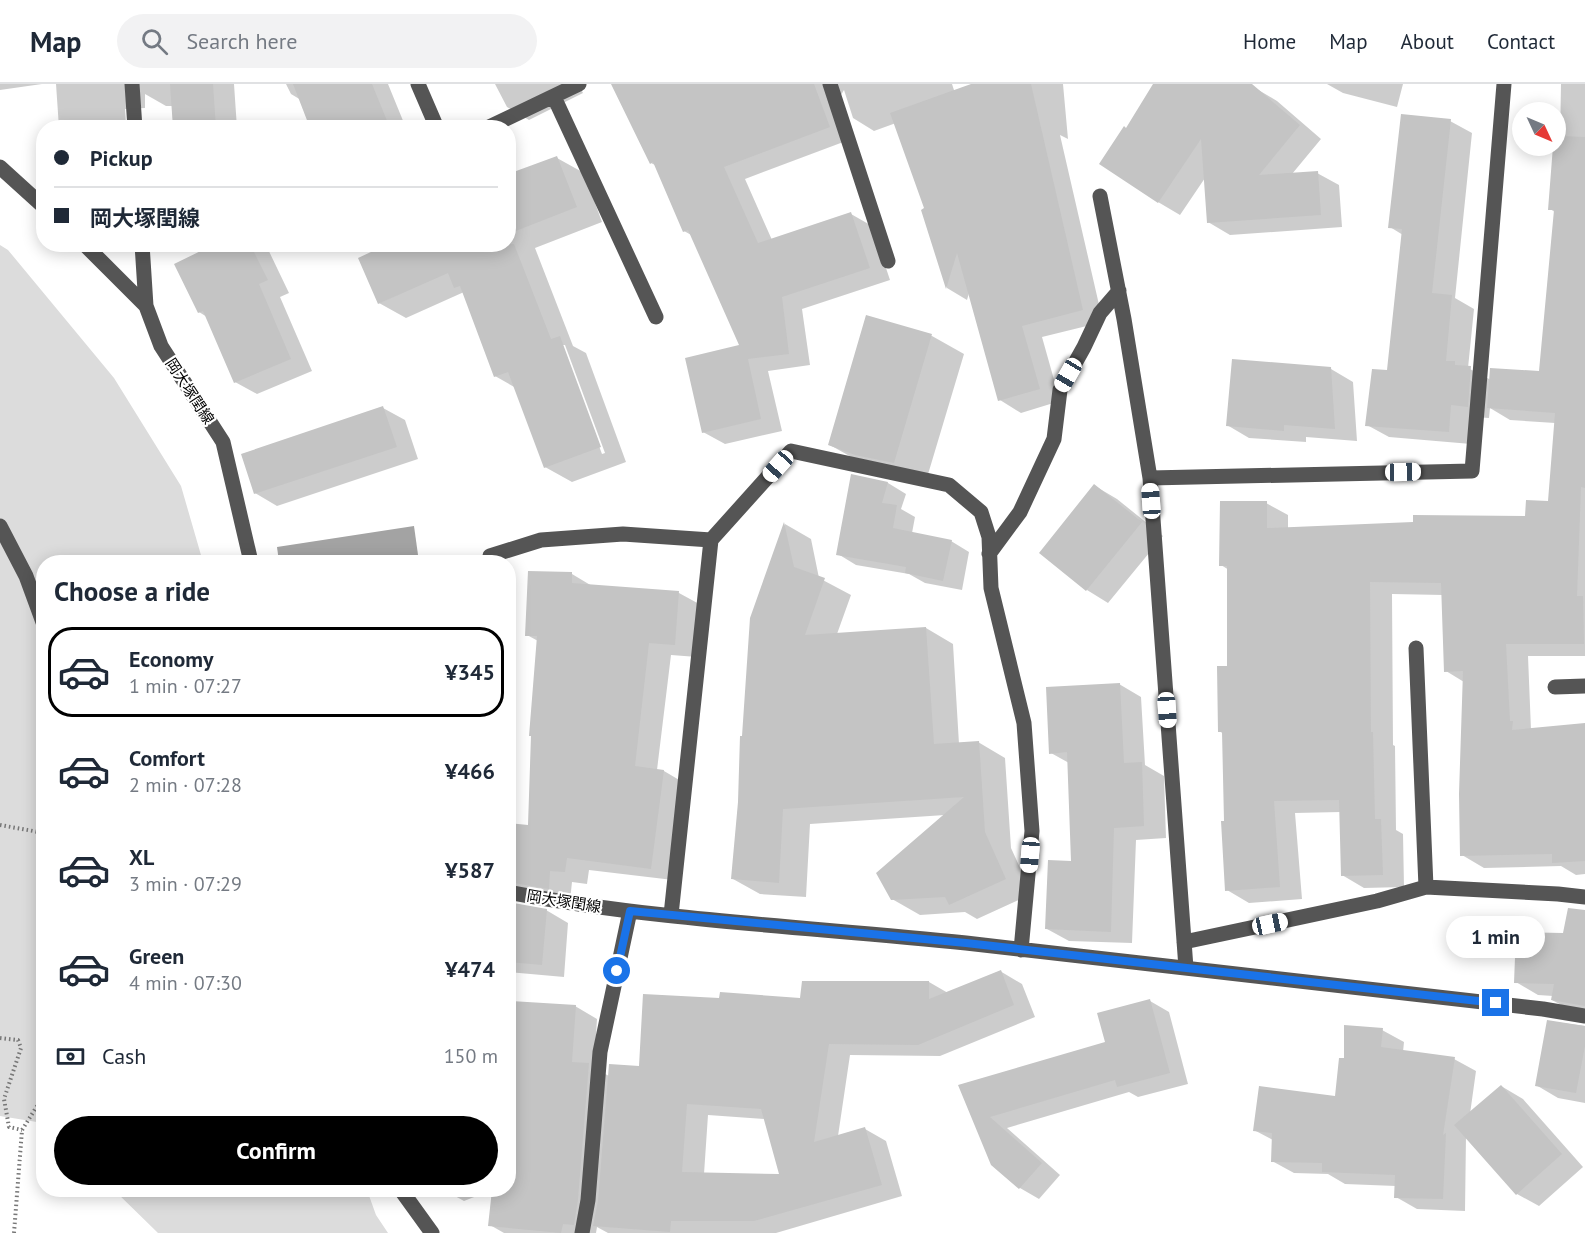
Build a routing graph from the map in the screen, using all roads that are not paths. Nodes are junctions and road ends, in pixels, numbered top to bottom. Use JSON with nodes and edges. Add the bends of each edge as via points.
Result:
{"nodes":[{"id":1,"x":132,"y":84,"type":"edge"},
{"id":2,"x":418,"y":84,"type":"edge"},
{"id":3,"x":579,"y":84,"type":"edge"},
{"id":4,"x":830,"y":84,"type":"edge"},
{"id":5,"x":1504,"y":84,"type":"edge"},
{"id":6,"x":554,"y":98,"type":"junction"},
{"id":7,"x":134,"y":120,"type":"edge"},
{"id":8,"x":434,"y":120,"type":"edge"},
{"id":9,"x":505,"y":120,"type":"edge"},
{"id":10,"x":0,"y":167,"type":"edge"},
{"id":11,"x":1100,"y":196,"type":"dead end"},
{"id":12,"x":36,"y":200,"type":"edge"},
{"id":13,"x":92,"y":252,"type":"edge"},
{"id":14,"x":143,"y":252,"type":"edge"},
{"id":15,"x":888,"y":261,"type":"dead end"},
{"id":16,"x":1119,"y":291,"type":"junction"},
{"id":17,"x":146,"y":306,"type":"junction"},
{"id":18,"x":656,"y":317,"type":"dead end"},
{"id":19,"x":1150,"y":478,"type":"junction"},
{"id":20,"x":0,"y":526,"type":"edge"},
{"id":21,"x":711,"y":540,"type":"junction"},
{"id":22,"x":989,"y":554,"type":"junction"},
{"id":23,"x":249,"y":555,"type":"edge"},
{"id":24,"x":493,"y":555,"type":"edge"},
{"id":25,"x":36,"y":603,"type":"edge"},
{"id":26,"x":1416,"y":648,"type":"dead end"},
{"id":27,"x":1585,"y":686,"type":"edge"},
{"id":28,"x":1556,"y":687,"type":"dead end"},
{"id":29,"x":1426,"y":887,"type":"junction"},
{"id":30,"x":516,"y":894,"type":"edge"},
{"id":31,"x":1585,"y":897,"type":"edge"},
{"id":32,"x":630,"y":911,"type":"junction"},
{"id":33,"x":671,"y":915,"type":"junction"},
{"id":34,"x":1184,"y":942,"type":"junction"},
{"id":35,"x":1021,"y":950,"type":"junction"},
{"id":36,"x":1186,"y":968,"type":"junction"},
{"id":37,"x":1585,"y":1016,"type":"edge"},
{"id":38,"x":406,"y":1197,"type":"edge"},
{"id":39,"x":432,"y":1233,"type":"edge"},
{"id":40,"x":582,"y":1233,"type":"edge"}],
"edges":[{"from":1,"to":7,"type":"street"},
{"from":2,"to":8,"type":"street"},
{"from":3,"to":6,"type":"street"},
{"from":4,"to":15,"type":"street"},
{"from":5,"to":19,"type":"street","via":[[1472,471]]},
{"from":6,"to":9,"type":"street"},
{"from":6,"to":18,"type":"street"},
{"from":10,"to":12,"type":"street"},
{"from":11,"to":16,"type":"street"},
{"from":13,"to":17,"type":"street","name":"岡大塚閏線"},
{"from":14,"to":17,"type":"street"},
{"from":16,"to":19,"type":"street"},
{"from":16,"to":22,"type":"street","via":[[1100,313],[1059,390],[1054,439],[1020,512]]},
{"from":17,"to":23,"type":"street","name":"岡大塚閏線","via":[[160,346],[223,442]]},
{"from":19,"to":34,"type":"street"},
{"from":20,"to":25,"type":"street"},
{"from":21,"to":22,"type":"street","via":[[791,451],[949,485],[981,512],[989,537]]},
{"from":21,"to":24,"type":"street","via":[[623,534],[541,540]]},
{"from":21,"to":33,"type":"street"},
{"from":22,"to":35,"type":"street","via":[[991,588],[1024,723],[1032,831]]},
{"from":26,"to":29,"type":"street"},
{"from":27,"to":28,"type":"street"},
{"from":29,"to":31,"type":"street"},
{"from":29,"to":34,"type":"street"},
{"from":30,"to":32,"type":"street","name":"岡大塚閏線"},
{"from":32,"to":33,"type":"street","name":"岡大塚閏線"},
{"from":32,"to":40,"type":"street","via":[[600,1052]]},
{"from":33,"to":35,"type":"street","name":"岡大塚閏線"},
{"from":34,"to":36,"type":"street"},
{"from":35,"to":36,"type":"street","name":"岡大塚閏線"},
{"from":36,"to":37,"type":"street","name":"岡大塚閏線"},
{"from":38,"to":39,"type":"street"}]}
